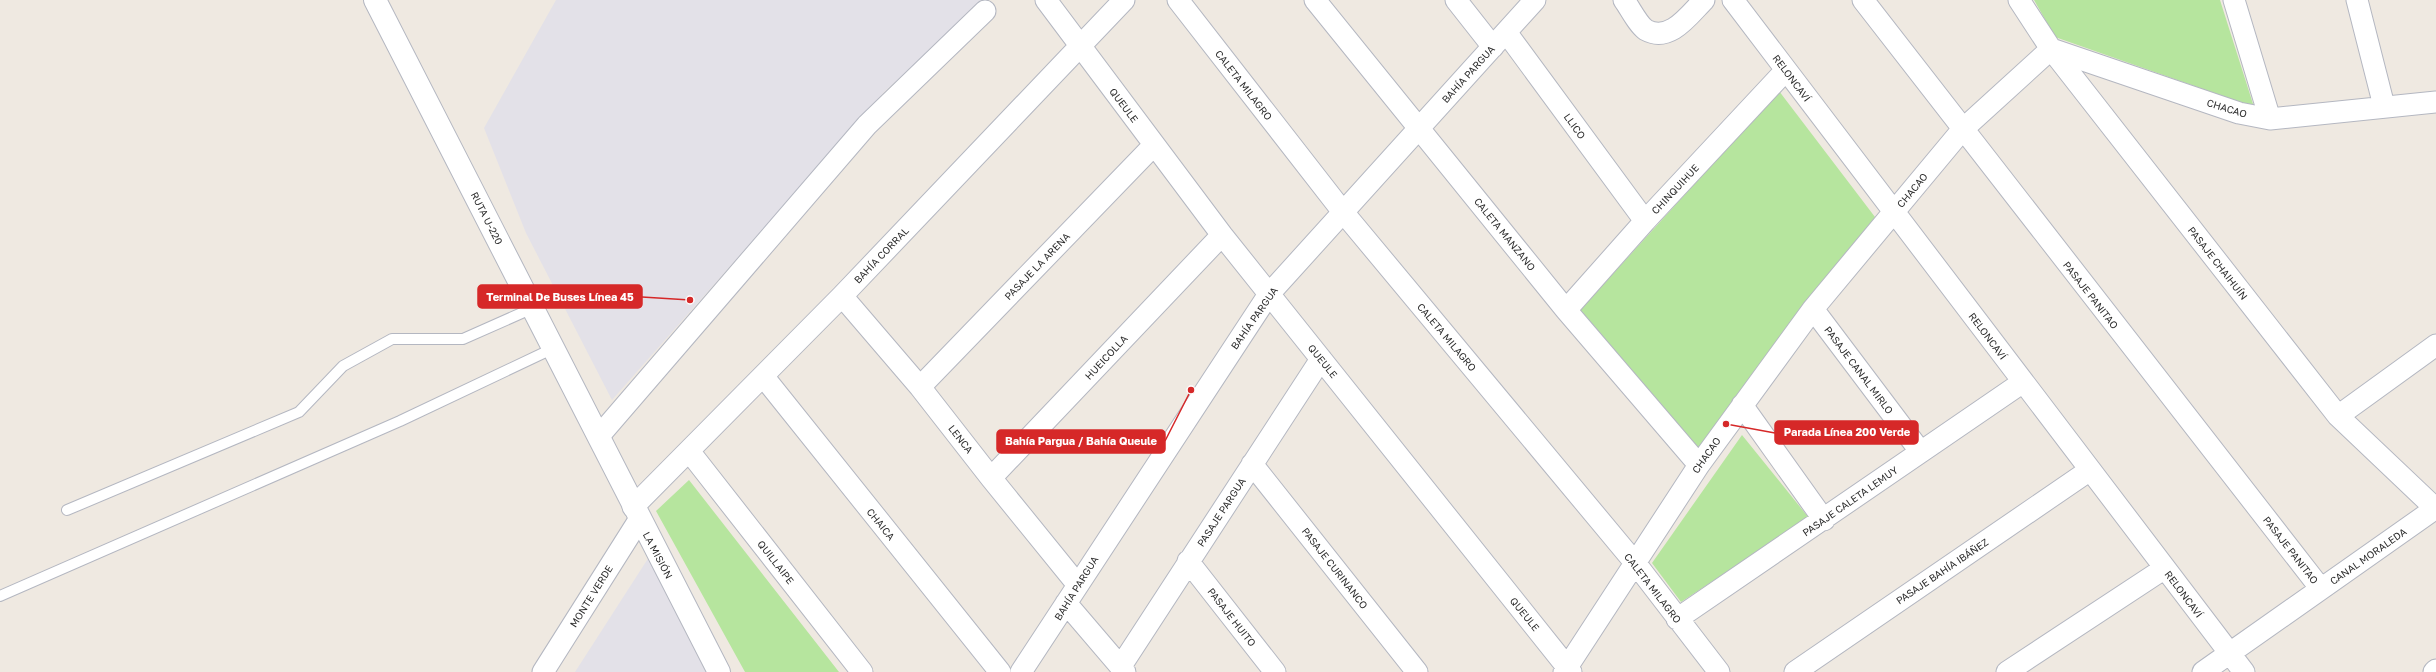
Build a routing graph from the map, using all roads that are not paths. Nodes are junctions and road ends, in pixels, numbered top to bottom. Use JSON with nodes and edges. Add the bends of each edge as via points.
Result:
{"nodes":[{"id":1,"x":375,"y":0,"type":"edge"},
{"id":2,"x":1046,"y":0,"type":"edge"},
{"id":3,"x":1124,"y":0,"type":"edge"},
{"id":4,"x":1178,"y":0,"type":"edge"},
{"id":5,"x":1315,"y":0,"type":"edge"},
{"id":6,"x":1456,"y":0,"type":"edge"},
{"id":7,"x":1535,"y":0,"type":"edge"},
{"id":8,"x":1624,"y":0,"type":"edge"},
{"id":9,"x":1704,"y":0,"type":"edge"},
{"id":10,"x":1733,"y":0,"type":"edge"},
{"id":11,"x":1863,"y":0,"type":"edge"},
{"id":12,"x":2019,"y":0,"type":"edge"},
{"id":13,"x":2234,"y":0,"type":"edge"},
{"id":14,"x":2357,"y":0,"type":"edge"},
{"id":15,"x":985,"y":11,"type":"dead end"},
{"id":16,"x":1499,"y":39,"type":"junction"},
{"id":17,"x":1080,"y":46,"type":"junction"},
{"id":18,"x":2051,"y":49,"type":"junction"},
{"id":19,"x":1786,"y":70,"type":"junction"},
{"id":20,"x":2436,"y":102,"type":"edge"},
{"id":21,"x":2384,"y":106,"type":"junction"},
{"id":22,"x":2270,"y":119,"type":"junction"},
{"id":23,"x":1419,"y":128,"type":"junction"},
{"id":24,"x":1962,"y":130,"type":"junction"},
{"id":25,"x":1154,"y":145,"type":"junction"},
{"id":26,"x":1343,"y":212,"type":"junction"},
{"id":27,"x":1894,"y":212,"type":"junction"},
{"id":28,"x":1645,"y":221,"type":"junction"},
{"id":29,"x":1222,"y":235,"type":"junction"},
{"id":30,"x":1269,"y":294,"type":"junction"},
{"id":31,"x":842,"y":296,"type":"junction"},
{"id":32,"x":533,"y":308,"type":"junction"},
{"id":33,"x":1813,"y":309,"type":"junction"},
{"id":34,"x":1566,"y":310,"type":"junction"},
{"id":35,"x":2436,"y":345,"type":"edge"},
{"id":36,"x":554,"y":348,"type":"junction"},
{"id":37,"x":1321,"y":359,"type":"junction"},
{"id":38,"x":763,"y":376,"type":"junction"},
{"id":39,"x":2023,"y":382,"type":"junction"},
{"id":40,"x":920,"y":387,"type":"junction"},
{"id":41,"x":1742,"y":405,"type":"junction"},
{"id":42,"x":2338,"y":416,"type":"junction"},
{"id":43,"x":599,"y":436,"type":"junction"},
{"id":44,"x":689,"y":451,"type":"junction"},
{"id":45,"x":1920,"y":451,"type":"junction"},
{"id":46,"x":1252,"y":464,"type":"junction"},
{"id":47,"x":1699,"y":465,"type":"junction"},
{"id":48,"x":2090,"y":470,"type":"junction"},
{"id":49,"x":991,"y":478,"type":"junction"},
{"id":50,"x":2436,"y":509,"type":"edge"},
{"id":51,"x":67,"y":510,"type":"dead end"},
{"id":52,"x":636,"y":513,"type":"junction"},
{"id":53,"x":1824,"y":520,"type":"junction"},
{"id":54,"x":1188,"y":561,"type":"junction"},
{"id":55,"x":1636,"y":564,"type":"junction"},
{"id":56,"x":2164,"y":568,"type":"junction"},
{"id":57,"x":1077,"y":584,"type":"junction"},
{"id":58,"x":2321,"y":589,"type":"junction"},
{"id":59,"x":0,"y":596,"type":"edge"},
{"id":60,"x":1066,"y":603,"type":"junction"},
{"id":61,"x":1677,"y":619,"type":"junction"},
{"id":62,"x":2229,"y":653,"type":"junction"},
{"id":63,"x":1123,"y":669,"type":"edge"},
{"id":64,"x":1567,"y":670,"type":"edge"},
{"id":65,"x":543,"y":672,"type":"edge"},
{"id":66,"x":719,"y":672,"type":"edge"},
{"id":67,"x":862,"y":672,"type":"edge"},
{"id":68,"x":1000,"y":672,"type":"edge"},
{"id":69,"x":1021,"y":672,"type":"edge"},
{"id":70,"x":1275,"y":672,"type":"edge"},
{"id":71,"x":1416,"y":672,"type":"edge"},
{"id":72,"x":1719,"y":672,"type":"edge"},
{"id":73,"x":1795,"y":672,"type":"edge"},
{"id":74,"x":2007,"y":672,"type":"edge"},
{"id":75,"x":2203,"y":672,"type":"edge"},
{"id":76,"x":2244,"y":672,"type":"edge"}],
"edges":[{"from":1,"to":32,"type":"street","name":"RUTA U-220"},
{"from":2,"to":17,"type":"street","name":"QUEULE"},
{"from":3,"to":17,"type":"street","name":"BAHÍA CORRAL"},
{"from":4,"to":26,"type":"street","name":"CALETA MILAGRO"},
{"from":5,"to":23,"type":"street","name":"CALETA MANZANO"},
{"from":6,"to":16,"type":"street","name":"LLICO"},
{"from":7,"to":16,"type":"street","name":"BAHÍA PARGUA"},
{"from":8,"to":9,"type":"street","via":[[1645,29],[1660,34],[1674,30]]},
{"from":10,"to":19,"type":"street","name":"RELONCAVÍ"},
{"from":11,"to":24,"type":"street","name":"PASAJE PANITAO"},
{"from":12,"to":18,"type":"street","name":"PASAJE CHAIHUÍN"},
{"from":13,"to":22,"type":"street"},
{"from":14,"to":21,"type":"street"},
{"from":15,"to":43,"type":"street","via":[[866,125]]},
{"from":16,"to":23,"type":"street","name":"BAHÍA PARGUA"},
{"from":16,"to":28,"type":"street","name":"LLICO"},
{"from":17,"to":25,"type":"street","name":"QUEULE"},
{"from":17,"to":31,"type":"street","name":"BAHÍA CORRAL"},
{"from":18,"to":22,"type":"street","name":"CHACAO","via":[[2239,113]]},
{"from":18,"to":24,"type":"street","name":"CHACAO"},
{"from":18,"to":42,"type":"street","name":"PASAJE CHAIHUÍN"},
{"from":19,"to":27,"type":"street","name":"RELONCAVÍ"},
{"from":19,"to":28,"type":"street","name":"CHINQUIHUE"},
{"from":20,"to":21,"type":"street","name":"CHACAO"},
{"from":21,"to":22,"type":"street","name":"CHACAO"},
{"from":23,"to":26,"type":"street","name":"BAHÍA PARGUA"},
{"from":23,"to":34,"type":"street","name":"CALETA MANZANO"},
{"from":24,"to":27,"type":"street","name":"CHACAO"},
{"from":24,"to":58,"type":"street","name":"PASAJE PANITAO"},
{"from":25,"to":29,"type":"street","name":"QUEULE"},
{"from":25,"to":40,"type":"street","name":"PASAJE LA ARENA"},
{"from":26,"to":30,"type":"street","name":"BAHÍA PARGUA"},
{"from":26,"to":55,"type":"street","name":"CALETA MILAGRO"},
{"from":27,"to":33,"type":"street","name":"CHACAO"},
{"from":27,"to":39,"type":"street","name":"RELONCAVÍ"},
{"from":28,"to":34,"type":"street","name":"CHINQUIHUE"},
{"from":29,"to":30,"type":"street","name":"QUEULE"},
{"from":29,"to":49,"type":"street","name":"HUEICOLLA"},
{"from":30,"to":37,"type":"street","name":"QUEULE"},
{"from":30,"to":57,"type":"street","name":"BAHÍA PARGUA"},
{"from":31,"to":38,"type":"street","name":"BAHÍA CORRAL"},
{"from":31,"to":40,"type":"street","name":"LENCA"},
{"from":32,"to":36,"type":"street","name":"RUTA U-220"},
{"from":32,"to":51,"type":"lane","via":[[463,339],[392,339],[343,366],[299,412]]},
{"from":33,"to":41,"type":"street","name":"CHACAO"},
{"from":33,"to":45,"type":"street","name":"PASAJE CANAL MIRLO"},
{"from":34,"to":47,"type":"street","name":"CALETA MANZANO"},
{"from":35,"to":42,"type":"street"},
{"from":36,"to":43,"type":"street","name":"RUTA U-220"},
{"from":36,"to":59,"type":"lane","via":[[400,421]]},
{"from":37,"to":46,"type":"street","name":"PASAJE PARGUA"},
{"from":37,"to":64,"type":"street","name":"QUEULE"},
{"from":38,"to":44,"type":"street","name":"BAHÍA CORRAL"},
{"from":38,"to":68,"type":"street","name":"CHAICA"},
{"from":39,"to":45,"type":"street","name":"PASAJE CALETA LEMUY"},
{"from":39,"to":48,"type":"street","name":"RELONCAVÍ"},
{"from":40,"to":49,"type":"street","name":"LENCA"},
{"from":41,"to":47,"type":"street","name":"CHACAO"},
{"from":41,"to":53,"type":"street"},
{"from":42,"to":50,"type":"street","name":"PASAJE CHAIHUÍN"},
{"from":43,"to":52,"type":"street","name":"LA MISIÓN"},
{"from":44,"to":52,"type":"street","name":"BAHÍA CORRAL"},
{"from":44,"to":67,"type":"street","name":"QUILLAIPE"},
{"from":45,"to":53,"type":"street","name":"PASAJE CALETA LEMUY"},
{"from":46,"to":54,"type":"street","name":"PASAJE PARGUA"},
{"from":46,"to":71,"type":"street","name":"PASAJE CURINANCO"},
{"from":47,"to":55,"type":"street","name":"CHACAO"},
{"from":48,"to":56,"type":"street","name":"RELONCAVÍ"},
{"from":48,"to":73,"type":"street","name":"PASAJE BAHÍA IBÁÑEZ"},
{"from":49,"to":57,"type":"street","name":"LENCA"},
{"from":50,"to":58,"type":"street","name":"CANAL MORALEDA"},
{"from":52,"to":65,"type":"street","name":"MONTE VERDE"},
{"from":52,"to":66,"type":"street","name":"LA MISIÓN"},
{"from":53,"to":61,"type":"street","name":"PASAJE CALETA LEMUY"},
{"from":54,"to":63,"type":"street","name":"PASAJE PARGUA"},
{"from":54,"to":70,"type":"street","name":"PASAJE HUITO"},
{"from":55,"to":61,"type":"street","name":"CALETA MILAGRO"},
{"from":55,"to":64,"type":"street","name":"CHACAO"},
{"from":56,"to":62,"type":"street","name":"RELONCAVÍ"},
{"from":56,"to":74,"type":"street"},
{"from":57,"to":60,"type":"street","name":"BAHÍA PARGUA"},
{"from":58,"to":62,"type":"street","name":"CANAL MORALEDA"},
{"from":60,"to":63,"type":"street"},
{"from":60,"to":69,"type":"street","name":"BAHÍA PARGUA"},
{"from":61,"to":72,"type":"street","name":"CALETA MILAGRO"},
{"from":62,"to":75,"type":"street","name":"CANAL MORALEDA"},
{"from":62,"to":76,"type":"street","name":"RELONCAVÍ"}]}
